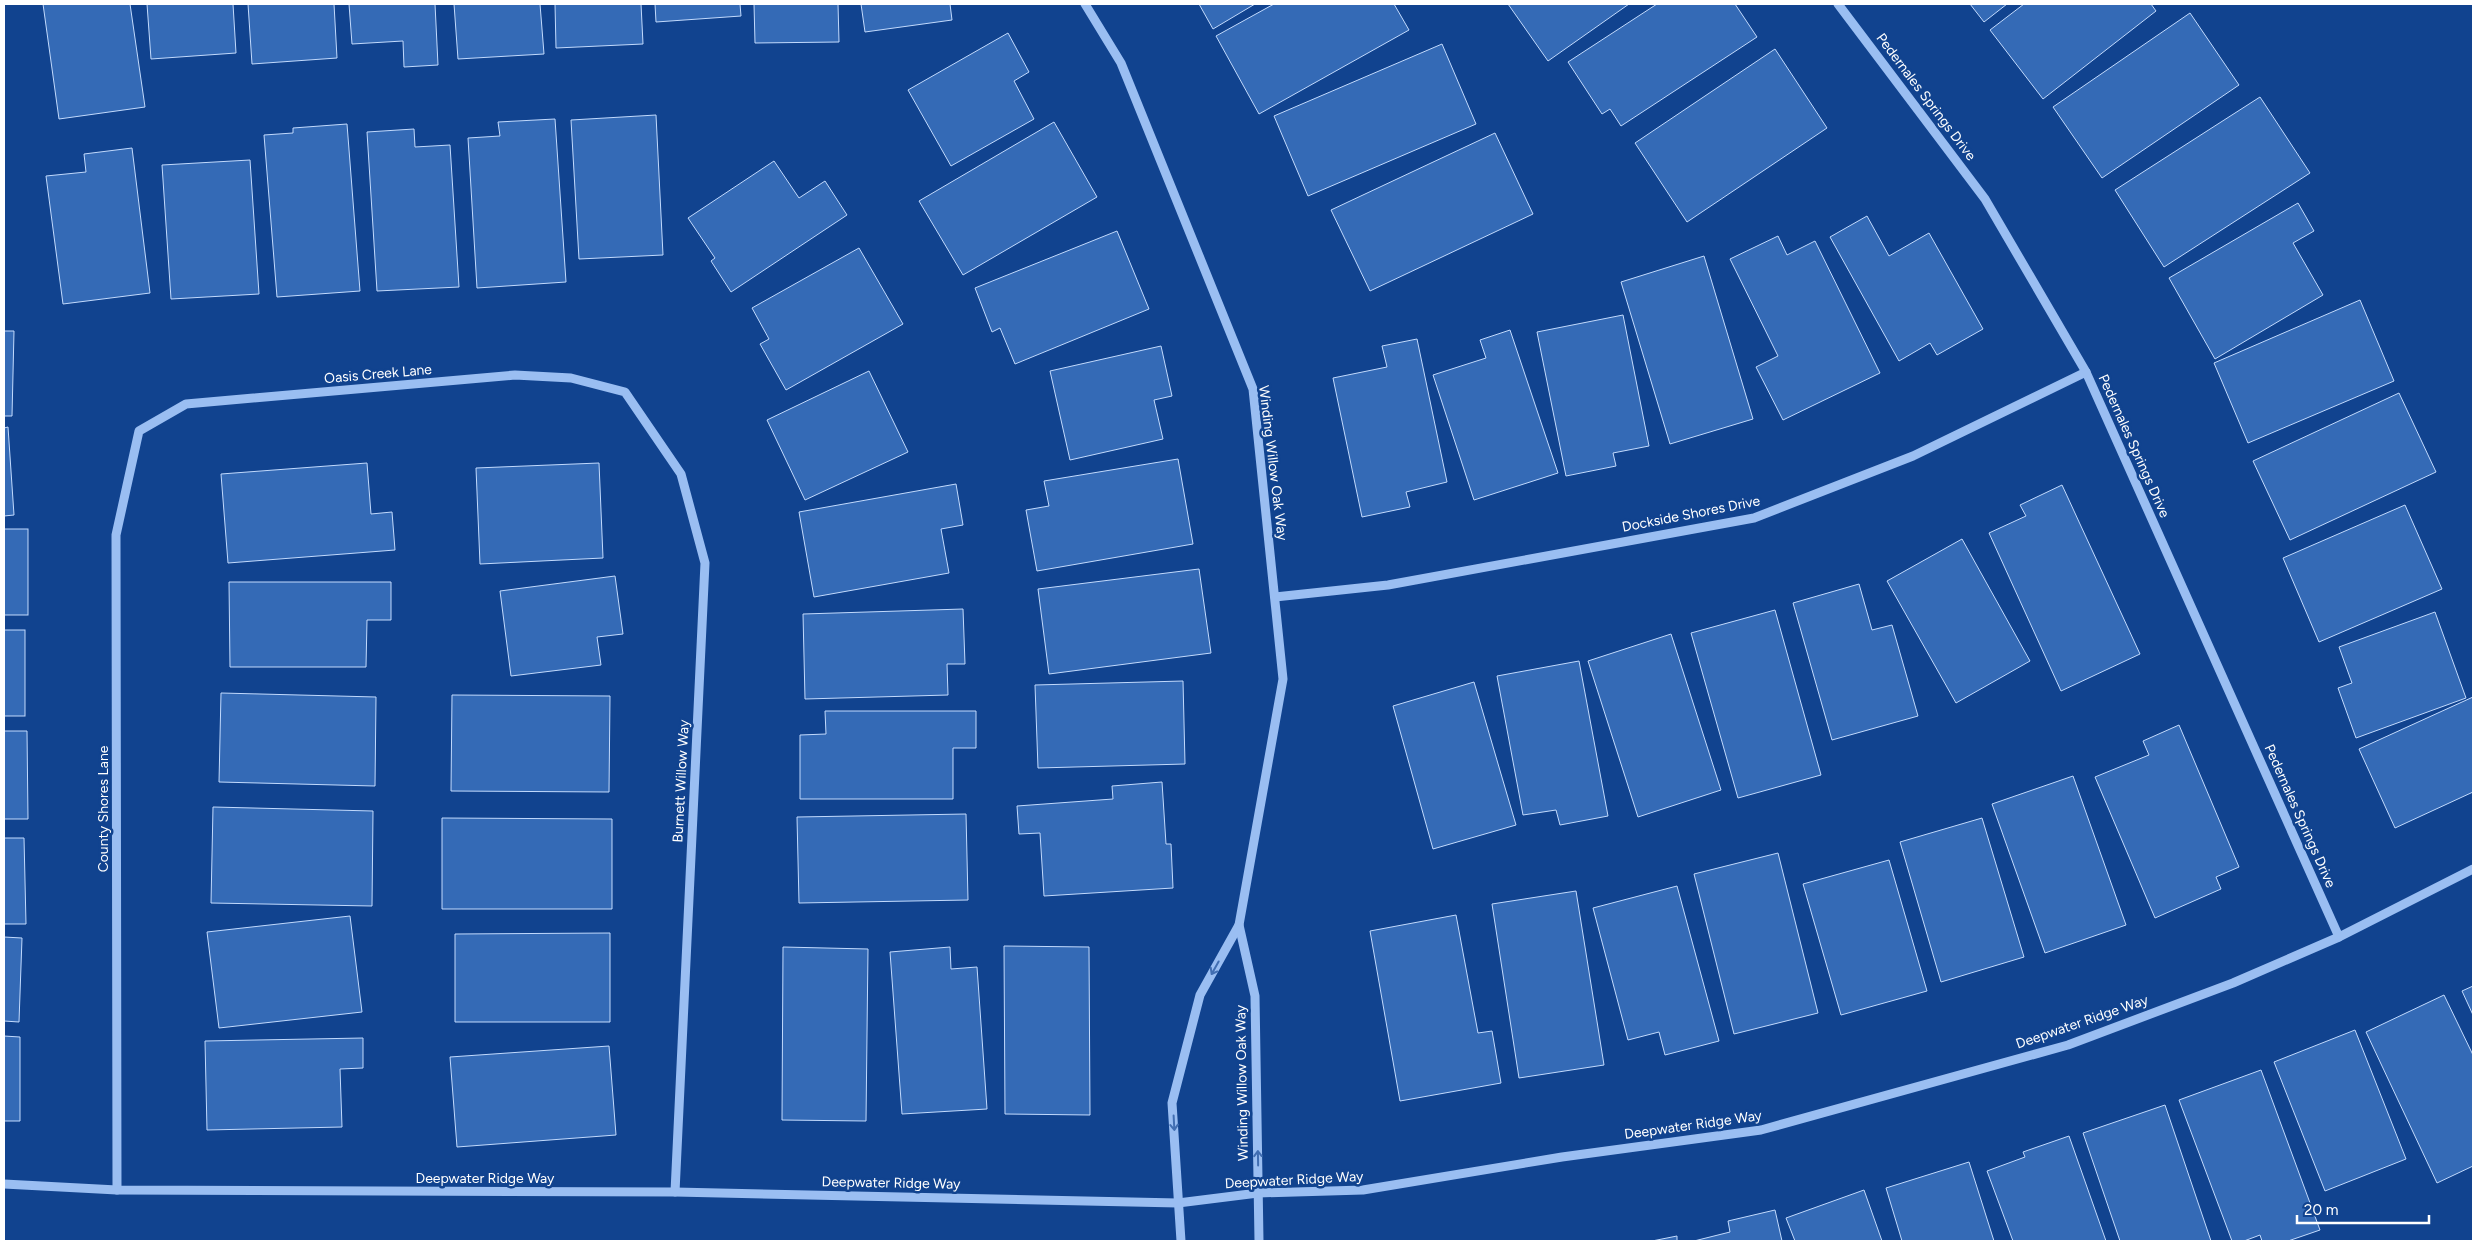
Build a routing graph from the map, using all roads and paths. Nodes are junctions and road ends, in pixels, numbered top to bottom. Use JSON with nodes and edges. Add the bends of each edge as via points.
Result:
{"nodes":[{"id":1,"x":1085,"y":4,"type":"edge"},
{"id":2,"x":1838,"y":4,"type":"edge"},
{"id":3,"x":2086,"y":372,"type":"junction"},
{"id":4,"x":625,"y":392,"type":"joint"},
{"id":5,"x":139,"y":431,"type":"joint"},
{"id":6,"x":1275,"y":597,"type":"junction"},
{"id":7,"x":2473,"y":869,"type":"edge"},
{"id":8,"x":1239,"y":926,"type":"junction"},
{"id":9,"x":2339,"y":937,"type":"junction"},
{"id":10,"x":4,"y":1184,"type":"edge"},
{"id":11,"x":117,"y":1190,"type":"junction"},
{"id":12,"x":675,"y":1192,"type":"junction"},
{"id":13,"x":1258,"y":1193,"type":"junction"},
{"id":14,"x":1178,"y":1203,"type":"junction"},
{"id":15,"x":1181,"y":1241,"type":"edge"},
{"id":16,"x":1259,"y":1241,"type":"edge"}],
"edges":[{"from":1,"to":6,"type":"street","name":"Winding Willow Oak Way","via":[[1121,63],[1253,389]]},
{"from":2,"to":3,"type":"street","name":"Pedernales Springs Drive","via":[[1985,198]]},
{"from":3,"to":6,"type":"street","name":"Dockside Shores Drive","via":[[1913,456],[1754,518],[1388,584]]},
{"from":3,"to":9,"type":"street","name":"Pedernales Springs Drive"},
{"from":4,"to":5,"type":"street","name":"Oasis Creek Lane","via":[[571,378],[514,375],[186,404]]},
{"from":4,"to":12,"type":"street","name":"Burnett Willow Way","via":[[681,474],[706,563]]},
{"from":5,"to":11,"type":"street","name":"County Shores Lane","via":[[116,536]]},
{"from":6,"to":8,"type":"street","name":"Winding Willow Oak Way","via":[[1283,679]]},
{"from":7,"to":9,"type":"street","name":"Deepwater Ridge Way"},
{"from":13,"to":8,"type":"street","name":"Winding Willow Oak Way","one_way":true,"via":[[1255,996]]},
{"from":8,"to":14,"type":"street","name":"Winding Willow Oak Way","one_way":true,"via":[[1200,996],[1172,1103]]},
{"from":9,"to":13,"type":"street","name":"Deepwater Ridge Way","via":[[2233,983],[2068,1045],[1761,1130],[1562,1157],[1363,1190]]},
{"from":10,"to":11,"type":"street","name":"Deepwater Ridge Way"},
{"from":11,"to":12,"type":"street","name":"Deepwater Ridge Way"},
{"from":12,"to":14,"type":"street","name":"Deepwater Ridge Way"},
{"from":13,"to":14,"type":"street","name":"Deepwater Ridge Way"},
{"from":13,"to":16,"type":"street","name":"Winding Willow Oak Way"},
{"from":14,"to":15,"type":"street","name":"Winding Willow Oak Way"}]}
